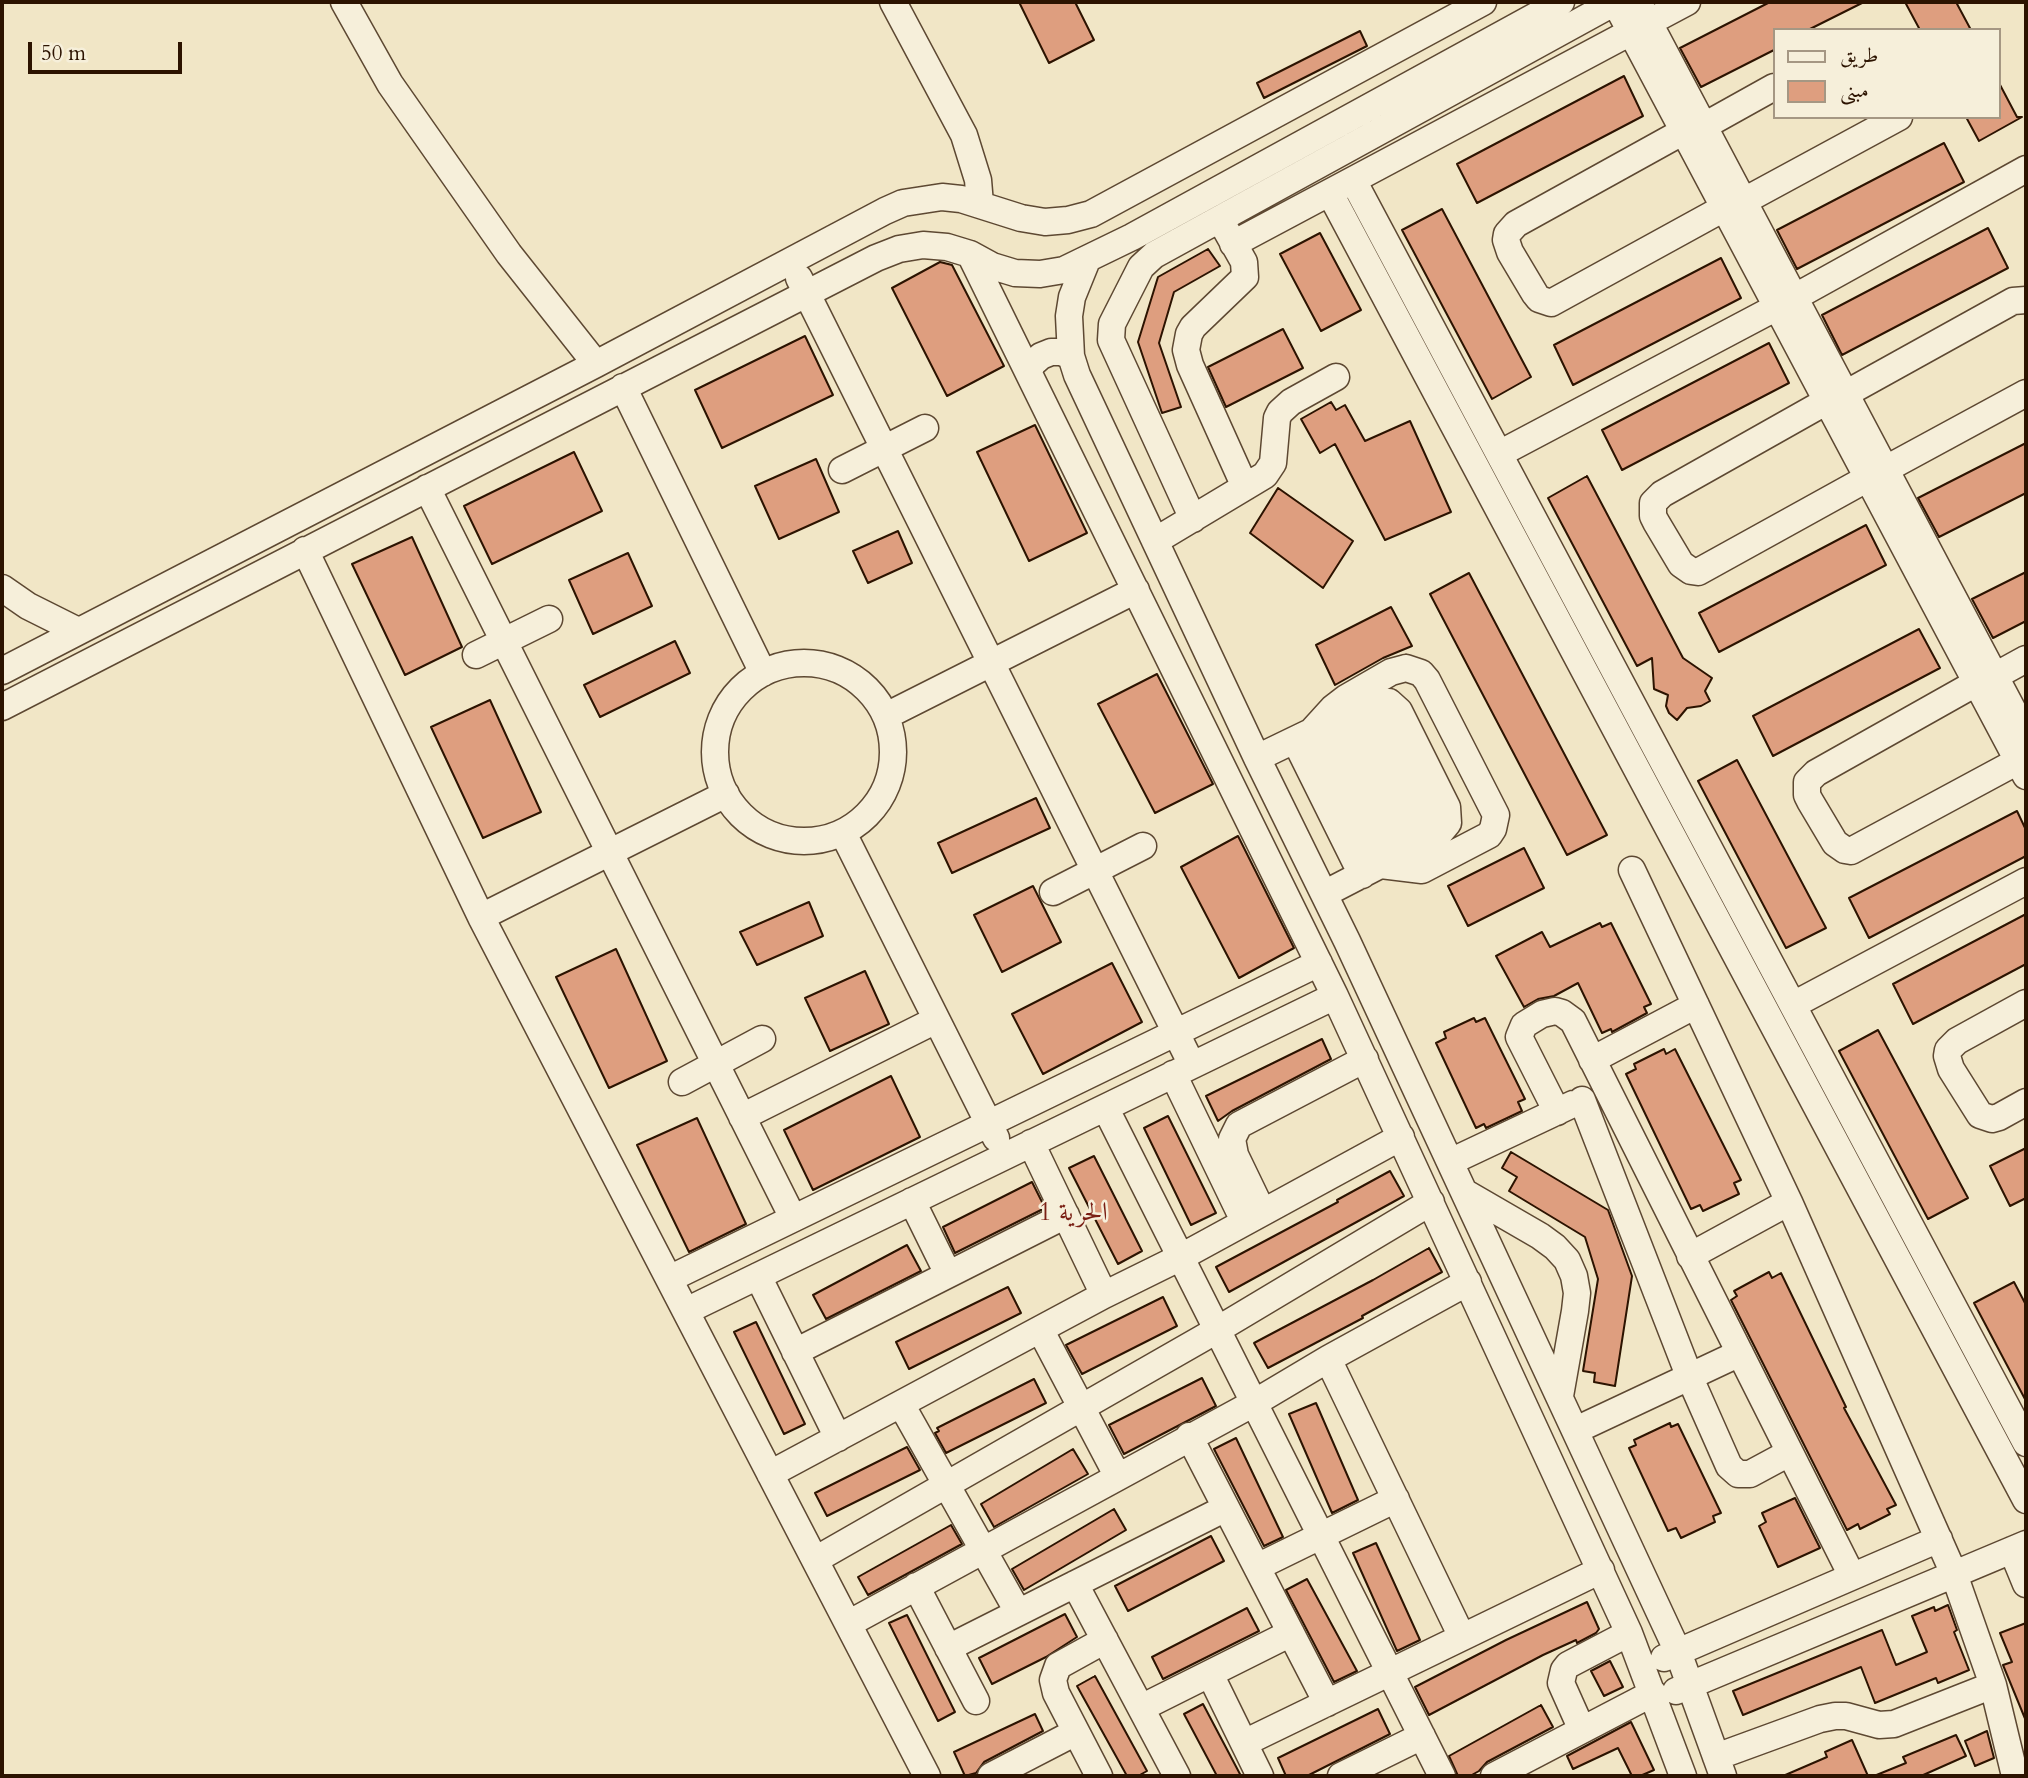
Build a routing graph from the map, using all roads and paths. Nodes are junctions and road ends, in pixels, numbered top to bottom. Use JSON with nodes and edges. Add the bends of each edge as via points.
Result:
{"nodes":[{"id":1,"x":344,"y":2,"type":"edge"},
{"id":2,"x":893,"y":2,"type":"edge"},
{"id":3,"x":1485,"y":2,"type":"edge"},
{"id":4,"x":1615,"y":2,"type":"edge"},
{"id":5,"x":1687,"y":2,"type":"edge"},
{"id":6,"x":1543,"y":6,"type":"edge"},
{"id":7,"x":1640,"y":18,"type":"edge"},
{"id":8,"x":1502,"y":32,"type":"junction"},
{"id":9,"x":1550,"y":37,"type":"junction"},
{"id":10,"x":1515,"y":57,"type":"junction"},
{"id":11,"x":1772,"y":88,"type":"edge"},
{"id":12,"x":1895,"y":119,"type":"edge"},
{"id":13,"x":1694,"y":129,"type":"junction"},
{"id":14,"x":2026,"y":169,"type":"edge"},
{"id":15,"x":1353,"y":180,"type":"junction"},
{"id":16,"x":1330,"y":192,"type":"junction"},
{"id":17,"x":980,"y":204,"type":"junction"},
{"id":18,"x":1734,"y":205,"type":"junction"},
{"id":19,"x":1219,"y":219,"type":"junction"},
{"id":20,"x":1233,"y":244,"type":"junction"},
{"id":21,"x":971,"y":254,"type":"junction"},
{"id":22,"x":1087,"y":260,"type":"junction"},
{"id":23,"x":790,"y":261,"type":"junction"},
{"id":24,"x":807,"y":293,"type":"junction"},
{"id":25,"x":2026,"y":300,"type":"edge"},
{"id":26,"x":1786,"y":302,"type":"junction"},
{"id":27,"x":1071,"y":356,"type":"junction"},
{"id":28,"x":596,"y":364,"type":"junction"},
{"id":29,"x":1028,"y":372,"type":"junction"},
{"id":30,"x":1336,"y":377,"type":"dead end"},
{"id":31,"x":624,"y":387,"type":"junction"},
{"id":32,"x":2026,"y":393,"type":"edge"},
{"id":33,"x":1837,"y":397,"type":"junction"},
{"id":34,"x":925,"y":428,"type":"dead end"},
{"id":35,"x":884,"y":449,"type":"junction"},
{"id":36,"x":1499,"y":454,"type":"junction"},
{"id":37,"x":842,"y":470,"type":"dead end"},
{"id":38,"x":1877,"y":473,"type":"junction"},
{"id":39,"x":1245,"y":487,"type":"junction"},
{"id":40,"x":427,"y":488,"type":"junction"},
{"id":41,"x":1193,"y":519,"type":"junction"},
{"id":42,"x":1155,"y":541,"type":"junction"},
{"id":43,"x":305,"y":550,"type":"junction"},
{"id":44,"x":182,"y":578,"type":"junction"},
{"id":45,"x":2,"y":588,"type":"edge"},
{"id":46,"x":1136,"y":590,"type":"junction"},
{"id":47,"x":198,"y":606,"type":"junction"},
{"id":48,"x":549,"y":619,"type":"dead end"},
{"id":49,"x":78,"y":631,"type":"junction"},
{"id":50,"x":504,"y":641,"type":"junction"},
{"id":51,"x":476,"y":655,"type":"dead end"},
{"id":52,"x":2026,"y":659,"type":"edge"},
{"id":53,"x":991,"y":663,"type":"junction"},
{"id":54,"x":2,"y":671,"type":"edge"},
{"id":55,"x":763,"y":673,"type":"junction"},
{"id":56,"x":1986,"y":679,"type":"junction"},
{"id":57,"x":2,"y":707,"type":"edge"},
{"id":58,"x":886,"y":716,"type":"junction"},
{"id":59,"x":1333,"y":721,"type":"junction"},
{"id":60,"x":2026,"y":735,"type":"edge"},
{"id":61,"x":1257,"y":758,"type":"junction"},
{"id":62,"x":2022,"y":768,"type":"edge"},
{"id":63,"x":726,"y":794,"type":"junction"},
{"id":64,"x":843,"y":833,"type":"junction"},
{"id":65,"x":1143,"y":846,"type":"dead end"},
{"id":66,"x":610,"y":852,"type":"junction"},
{"id":67,"x":1400,"y":855,"type":"junction"},
{"id":68,"x":1632,"y":870,"type":"dead end"},
{"id":69,"x":1095,"y":871,"type":"junction"},
{"id":70,"x":2026,"y":881,"type":"edge"},
{"id":71,"x":1053,"y":892,"type":"dead end"},
{"id":72,"x":1324,"y":894,"type":"junction"},
{"id":73,"x":481,"y":917,"type":"junction"},
{"id":74,"x":1319,"y":963,"type":"junction"},
{"id":75,"x":1335,"y":996,"type":"junction"},
{"id":76,"x":2026,"y":1003,"type":"edge"},
{"id":77,"x":1696,"y":1005,"type":"junction"},
{"id":78,"x":1793,"y":1005,"type":"junction"},
{"id":79,"x":936,"y":1020,"type":"junction"},
{"id":80,"x":1176,"y":1033,"type":"junction"},
{"id":81,"x":762,"y":1039,"type":"dead end"},
{"id":82,"x":1365,"y":1059,"type":"junction"},
{"id":83,"x":1592,"y":1060,"type":"junction"},
{"id":84,"x":716,"y":1064,"type":"junction"},
{"id":85,"x":1182,"y":1070,"type":"junction"},
{"id":86,"x":682,"y":1082,"type":"dead end"},
{"id":87,"x":1606,"y":1088,"type":"junction"},
{"id":88,"x":1582,"y":1100,"type":"junction"},
{"id":89,"x":2026,"y":1102,"type":"edge"},
{"id":90,"x":1106,"y":1109,"type":"junction"},
{"id":91,"x":1557,"y":1111,"type":"junction"},
{"id":92,"x":742,"y":1117,"type":"junction"},
{"id":93,"x":988,"y":1124,"type":"junction"},
{"id":94,"x":1401,"y":1137,"type":"junction"},
{"id":95,"x":1031,"y":1143,"type":"junction"},
{"id":96,"x":1005,"y":1156,"type":"junction"},
{"id":97,"x":1226,"y":1160,"type":"junction"},
{"id":98,"x":1450,"y":1162,"type":"junction"},
{"id":99,"x":1464,"y":1192,"type":"junction"},
{"id":100,"x":912,"y":1201,"type":"junction"},
{"id":101,"x":1431,"y":1202,"type":"junction"},
{"id":102,"x":1790,"y":1202,"type":"junction"},
{"id":103,"x":1066,"y":1215,"type":"junction"},
{"id":104,"x":1253,"y":1216,"type":"junction"},
{"id":105,"x":793,"y":1218,"type":"junction"},
{"id":106,"x":1690,"y":1256,"type":"junction"},
{"id":107,"x":1181,"y":1257,"type":"junction"},
{"id":108,"x":948,"y":1274,"type":"junction"},
{"id":109,"x":758,"y":1276,"type":"junction"},
{"id":110,"x":669,"y":1279,"type":"junction"},
{"id":111,"x":1468,"y":1282,"type":"junction"},
{"id":112,"x":1104,"y":1295,"type":"junction"},
{"id":113,"x":686,"y":1311,"type":"junction"},
{"id":114,"x":1217,"y":1329,"type":"junction"},
{"id":115,"x":1041,"y":1331,"type":"junction"},
{"id":116,"x":795,"y":1352,"type":"junction"},
{"id":117,"x":1740,"y":1353,"type":"junction"},
{"id":118,"x":1328,"y":1359,"type":"junction"},
{"id":119,"x":1690,"y":1378,"type":"junction"},
{"id":120,"x":1560,"y":1396,"type":"junction"},
{"id":121,"x":1254,"y":1403,"type":"junction"},
{"id":122,"x":901,"y":1404,"type":"junction"},
{"id":123,"x":1081,"y":1407,"type":"junction"},
{"id":124,"x":1576,"y":1430,"type":"junction"},
{"id":125,"x":1189,"y":1436,"type":"junction"},
{"id":126,"x":838,"y":1438,"type":"junction"},
{"id":127,"x":2026,"y":1443,"type":"edge"},
{"id":128,"x":1789,"y":1453,"type":"junction"},
{"id":129,"x":770,"y":1474,"type":"junction"},
{"id":130,"x":1118,"y":1477,"type":"junction"},
{"id":131,"x":946,"y":1484,"type":"junction"},
{"id":132,"x":1396,"y":1499,"type":"junction"},
{"id":133,"x":2026,"y":1500,"type":"edge"},
{"id":134,"x":1226,"y":1508,"type":"junction"},
{"id":135,"x":1321,"y":1537,"type":"junction"},
{"id":136,"x":1939,"y":1539,"type":"junction"},
{"id":137,"x":2019,"y":1547,"type":"edge"},
{"id":138,"x":983,"y":1550,"type":"junction"},
{"id":139,"x":815,"y":1560,"type":"junction"},
{"id":140,"x":1257,"y":1567,"type":"junction"},
{"id":141,"x":1601,"y":1570,"type":"junction"},
{"id":142,"x":1954,"y":1574,"type":"junction"},
{"id":143,"x":1852,"y":1576,"type":"junction"},
{"id":144,"x":1075,"y":1584,"type":"junction"},
{"id":145,"x":2026,"y":1584,"type":"edge"},
{"id":146,"x":916,"y":1586,"type":"junction"},
{"id":147,"x":1018,"y":1612,"type":"junction"},
{"id":148,"x":848,"y":1624,"type":"junction"},
{"id":149,"x":1732,"y":1628,"type":"junction"},
{"id":150,"x":1291,"y":1633,"type":"junction"},
{"id":151,"x":1629,"y":1633,"type":"junction"},
{"id":152,"x":1462,"y":1637,"type":"junction"},
{"id":153,"x":1105,"y":1640,"type":"junction"},
{"id":154,"x":948,"y":1648,"type":"junction"},
{"id":155,"x":1678,"y":1652,"type":"junction"},
{"id":156,"x":1747,"y":1661,"type":"junction"},
{"id":157,"x":1643,"y":1668,"type":"junction"},
{"id":158,"x":1210,"y":1674,"type":"junction"},
{"id":159,"x":1390,"y":1674,"type":"junction"},
{"id":160,"x":1691,"y":1685,"type":"junction"},
{"id":161,"x":1993,"y":1685,"type":"junction"},
{"id":162,"x":1654,"y":1697,"type":"junction"},
{"id":163,"x":976,"y":1701,"type":"dead end"},
{"id":164,"x":1327,"y":1703,"type":"junction"},
{"id":165,"x":1141,"y":1708,"type":"junction"},
{"id":166,"x":1582,"y":1730,"type":"junction"},
{"id":167,"x":1076,"y":1732,"type":"junction"},
{"id":168,"x":1422,"y":1736,"type":"junction"},
{"id":169,"x":1244,"y":1743,"type":"junction"},
{"id":170,"x":1720,"y":1767,"type":"edge"},
{"id":171,"x":1003,"y":1774,"type":"edge"},
{"id":172,"x":1351,"y":1774,"type":"edge"},
{"id":173,"x":1505,"y":1774,"type":"edge"},
{"id":174,"x":928,"y":1776,"type":"edge"},
{"id":175,"x":1099,"y":1776,"type":"edge"},
{"id":176,"x":1177,"y":1776,"type":"edge"},
{"id":177,"x":1260,"y":1776,"type":"edge"},
{"id":178,"x":1442,"y":1776,"type":"edge"},
{"id":179,"x":1683,"y":1776,"type":"edge"},
{"id":180,"x":2015,"y":1776,"type":"edge"}],
"edges":[{"from":1,"to":28,"type":"street","via":[[390,84],[509,254]]},
{"from":2,"to":17,"type":"street","via":[[964,135]]},
{"from":3,"to":8,"type":"street"},
{"from":3,"to":17,"type":"street","via":[[1091,214],[1045,222]]},
{"from":4,"to":7,"type":"street"},
{"from":4,"to":9,"type":"street"},
{"from":5,"to":7,"type":"street"},
{"from":6,"to":8,"type":"street"},
{"from":6,"to":9,"type":"street"},
{"from":7,"to":13,"type":"street"},
{"from":7,"to":15,"type":"street"},
{"from":8,"to":10,"type":"street"},
{"from":8,"to":22,"type":"street"},
{"from":9,"to":10,"type":"street"},
{"from":10,"to":19,"type":"street"},
{"from":11,"to":13,"type":"street"},
{"from":12,"to":18,"type":"street"},
{"from":13,"to":18,"type":"street"},
{"from":13,"to":18,"type":"street","via":[[1516,224],[1507,234],[1510,253],[1539,299],[1551,303]]},
{"from":14,"to":26,"type":"street"},
{"from":15,"to":16,"type":"street"},
{"from":15,"to":36,"type":"street"},
{"from":16,"to":20,"type":"street"},
{"from":16,"to":133,"type":"street"},
{"from":17,"to":23,"type":"street","via":[[942,197],[903,203]]},
{"from":18,"to":26,"type":"street"},
{"from":19,"to":20,"type":"street"},
{"from":19,"to":41,"type":"street","via":[[1141,267],[1111,332],[1113,347]]},
{"from":20,"to":39,"type":"street","via":[[1244,262],[1245,277],[1193,327],[1186,349]]},
{"from":21,"to":22,"type":"street","via":[[1015,273],[1064,270]]},
{"from":21,"to":24,"type":"street","via":[[923,245],[899,249]]},
{"from":21,"to":29,"type":"street"},
{"from":22,"to":27,"type":"street","via":[[1070,307]]},
{"from":23,"to":24,"type":"street"},
{"from":23,"to":28,"type":"street"},
{"from":24,"to":31,"type":"street"},
{"from":24,"to":35,"type":"street"},
{"from":25,"to":33,"type":"street","via":[[2013,301]]},
{"from":26,"to":33,"type":"street"},
{"from":26,"to":36,"type":"street"},
{"from":27,"to":29,"type":"street","via":[[1051,352],[1041,356]]},
{"from":27,"to":42,"type":"street"},
{"from":28,"to":44,"type":"street"},
{"from":29,"to":46,"type":"street"},
{"from":30,"to":39,"type":"street","via":[[1280,412],[1270,469]]},
{"from":31,"to":40,"type":"street"},
{"from":31,"to":55,"type":"street"},
{"from":32,"to":38,"type":"street"},
{"from":33,"to":38,"type":"street"},
{"from":33,"to":38,"type":"street","via":[[1662,494],[1653,503],[1656,522],[1681,564],[1698,572]]},
{"from":34,"to":35,"type":"street"},
{"from":35,"to":37,"type":"street"},
{"from":35,"to":53,"type":"street"},
{"from":36,"to":78,"type":"street"},
{"from":38,"to":56,"type":"street"},
{"from":39,"to":41,"type":"street"},
{"from":40,"to":43,"type":"street"},
{"from":40,"to":50,"type":"street"},
{"from":41,"to":42,"type":"street"},
{"from":42,"to":61,"type":"street"},
{"from":43,"to":47,"type":"street"},
{"from":43,"to":73,"type":"street"},
{"from":44,"to":47,"type":"street"},
{"from":44,"to":49,"type":"street"},
{"from":45,"to":49,"type":"street"},
{"from":46,"to":53,"type":"street"},
{"from":46,"to":74,"type":"street"},
{"from":47,"to":57,"type":"street"},
{"from":48,"to":50,"type":"street"},
{"from":49,"to":54,"type":"street"},
{"from":50,"to":51,"type":"street"},
{"from":50,"to":66,"type":"street"},
{"from":52,"to":56,"type":"street"},
{"from":53,"to":58,"type":"street"},
{"from":53,"to":69,"type":"street"},
{"from":55,"to":58,"type":"street","via":[[791,664],[820,664],[855,680],[870,692]]},
{"from":55,"to":63,"type":"street","via":[[741,689],[725,712],[716,739],[716,767]]},
{"from":56,"to":60,"type":"street"},
{"from":56,"to":62,"type":"street"},
{"from":56,"to":62,"type":"street","via":[[1816,773],[1807,782],[1807,795],[1835,843],[1851,851]]},
{"from":58,"to":64,"type":"street","via":[[893,743],[892,770],[882,796],[865,818]]},
{"from":59,"to":61,"type":"street"},
{"from":59,"to":67,"type":"street"},
{"from":59,"to":67,"type":"street"},
{"from":59,"to":67,"type":"street"},
{"from":59,"to":67,"type":"street","via":[[1333,708],[1346,698],[1391,672],[1414,669],[1427,680],[1490,802],[1495,823],[1483,839],[1422,870]]},
{"from":61,"to":72,"type":"street"},
{"from":63,"to":64,"type":"street","via":[[742,816],[764,832],[803,841]]},
{"from":63,"to":66,"type":"street"},
{"from":64,"to":79,"type":"street"},
{"from":65,"to":69,"type":"street"},
{"from":66,"to":73,"type":"street"},
{"from":66,"to":84,"type":"street"},
{"from":67,"to":72,"type":"street"},
{"from":68,"to":77,"type":"street"},
{"from":69,"to":71,"type":"street"},
{"from":69,"to":80,"type":"street"},
{"from":70,"to":78,"type":"street"},
{"from":72,"to":98,"type":"street"},
{"from":73,"to":110,"type":"street"},
{"from":74,"to":75,"type":"street"},
{"from":74,"to":80,"type":"street"},
{"from":75,"to":82,"type":"street"},
{"from":75,"to":85,"type":"street"},
{"from":76,"to":89,"type":"street","via":[[1957,1041],[1947,1056],[1980,1115],[1992,1119]]},
{"from":77,"to":83,"type":"street"},
{"from":77,"to":102,"type":"street"},
{"from":78,"to":127,"type":"street"},
{"from":79,"to":92,"type":"street"},
{"from":79,"to":93,"type":"street"},
{"from":80,"to":85,"type":"street"},
{"from":80,"to":93,"type":"street"},
{"from":81,"to":84,"type":"street"},
{"from":82,"to":94,"type":"street"},
{"from":82,"to":97,"type":"street","via":[[1245,1120],[1232,1139]]},
{"from":83,"to":87,"type":"street"},
{"from":83,"to":91,"type":"street","via":[[1573,1021],[1562,1013],[1549,1012],[1521,1028],[1520,1041]]},
{"from":84,"to":86,"type":"street"},
{"from":84,"to":92,"type":"street"},
{"from":85,"to":90,"type":"street"},
{"from":85,"to":97,"type":"street"},
{"from":87,"to":88,"type":"street"},
{"from":87,"to":106,"type":"street"},
{"from":88,"to":91,"type":"street"},
{"from":88,"to":119,"type":"street"},
{"from":90,"to":95,"type":"street"},
{"from":90,"to":107,"type":"street"},
{"from":91,"to":98,"type":"street"},
{"from":92,"to":105,"type":"street"},
{"from":93,"to":96,"type":"street"},
{"from":93,"to":105,"type":"street"},
{"from":94,"to":101,"type":"street"},
{"from":94,"to":104,"type":"street"},
{"from":95,"to":96,"type":"street"},
{"from":95,"to":103,"type":"street"},
{"from":96,"to":100,"type":"street"},
{"from":97,"to":104,"type":"street"},
{"from":98,"to":99,"type":"street"},
{"from":99,"to":120,"type":"street"},
{"from":99,"to":120,"type":"street","via":[[1541,1236],[1570,1268],[1577,1293]]},
{"from":100,"to":108,"type":"street"},
{"from":100,"to":109,"type":"street"},
{"from":101,"to":111,"type":"street"},
{"from":101,"to":114,"type":"street"},
{"from":102,"to":106,"type":"street"},
{"from":102,"to":136,"type":"street"},
{"from":103,"to":108,"type":"street"},
{"from":103,"to":112,"type":"street"},
{"from":104,"to":107,"type":"street"},
{"from":105,"to":110,"type":"street"},
{"from":106,"to":117,"type":"street"},
{"from":107,"to":112,"type":"street"},
{"from":107,"to":114,"type":"street"},
{"from":108,"to":116,"type":"street"},
{"from":109,"to":113,"type":"street"},
{"from":109,"to":116,"type":"street"},
{"from":110,"to":113,"type":"street"},
{"from":111,"to":118,"type":"street"},
{"from":111,"to":141,"type":"street"},
{"from":112,"to":115,"type":"street"},
{"from":113,"to":129,"type":"street"},
{"from":114,"to":121,"type":"street"},
{"from":114,"to":123,"type":"street"},
{"from":115,"to":122,"type":"street"},
{"from":115,"to":123,"type":"street"},
{"from":116,"to":126,"type":"street"},
{"from":117,"to":119,"type":"street"},
{"from":117,"to":128,"type":"street"},
{"from":118,"to":121,"type":"street"},
{"from":118,"to":132,"type":"street"},
{"from":119,"to":124,"type":"street"},
{"from":119,"to":128,"type":"street","via":[[1733,1471],[1750,1474]]},
{"from":120,"to":124,"type":"street"},
{"from":121,"to":125,"type":"street"},
{"from":121,"to":135,"type":"street"},
{"from":122,"to":126,"type":"street"},
{"from":122,"to":131,"type":"street"},
{"from":123,"to":130,"type":"street"},
{"from":123,"to":131,"type":"street"},
{"from":124,"to":155,"type":"street"},
{"from":125,"to":130,"type":"street"},
{"from":125,"to":134,"type":"street"},
{"from":126,"to":129,"type":"street"},
{"from":128,"to":143,"type":"street"},
{"from":129,"to":139,"type":"street"},
{"from":130,"to":138,"type":"street"},
{"from":131,"to":138,"type":"street"},
{"from":131,"to":139,"type":"street"},
{"from":132,"to":135,"type":"street"},
{"from":132,"to":152,"type":"street"},
{"from":134,"to":140,"type":"street"},
{"from":134,"to":144,"type":"street"},
{"from":135,"to":140,"type":"street"},
{"from":135,"to":159,"type":"street"},
{"from":136,"to":142,"type":"street"},
{"from":136,"to":143,"type":"street"},
{"from":137,"to":142,"type":"street"},
{"from":137,"to":145,"type":"street"},
{"from":138,"to":146,"type":"street"},
{"from":138,"to":147,"type":"street"},
{"from":139,"to":148,"type":"street"},
{"from":140,"to":150,"type":"street"},
{"from":141,"to":151,"type":"street"},
{"from":141,"to":152,"type":"street"},
{"from":142,"to":156,"type":"street"},
{"from":142,"to":161,"type":"street"},
{"from":143,"to":149,"type":"street"},
{"from":144,"to":147,"type":"street"},
{"from":144,"to":153,"type":"street"},
{"from":146,"to":148,"type":"street"},
{"from":146,"to":154,"type":"street"},
{"from":147,"to":154,"type":"street"},
{"from":148,"to":174,"type":"street"},
{"from":149,"to":155,"type":"street"},
{"from":149,"to":156,"type":"street"},
{"from":150,"to":158,"type":"street"},
{"from":150,"to":164,"type":"street"},
{"from":151,"to":157,"type":"street"},
{"from":151,"to":166,"type":"street","via":[[1564,1670],[1561,1683]]},
{"from":152,"to":159,"type":"street"},
{"from":153,"to":165,"type":"street"},
{"from":153,"to":167,"type":"street","via":[[1058,1666],[1054,1673],[1053,1687]]},
{"from":154,"to":163,"type":"street"},
{"from":155,"to":157,"type":"street"},
{"from":155,"to":160,"type":"street"},
{"from":156,"to":160,"type":"street"},
{"from":157,"to":162,"type":"street"},
{"from":158,"to":165,"type":"street"},
{"from":158,"to":169,"type":"street"},
{"from":159,"to":164,"type":"street"},
{"from":159,"to":168,"type":"street"},
{"from":160,"to":162,"type":"street"},
{"from":160,"to":170,"type":"street"},
{"from":161,"to":170,"type":"street","via":[[1894,1724],[1846,1716],[1819,1719]]},
{"from":161,"to":180,"type":"street"},
{"from":162,"to":166,"type":"street"},
{"from":162,"to":179,"type":"street"},
{"from":164,"to":169,"type":"street"},
{"from":165,"to":176,"type":"street"},
{"from":166,"to":173,"type":"street"},
{"from":167,"to":171,"type":"street"},
{"from":167,"to":175,"type":"street"},
{"from":168,"to":172,"type":"street"},
{"from":168,"to":178,"type":"street"},
{"from":169,"to":177,"type":"street"}]}
